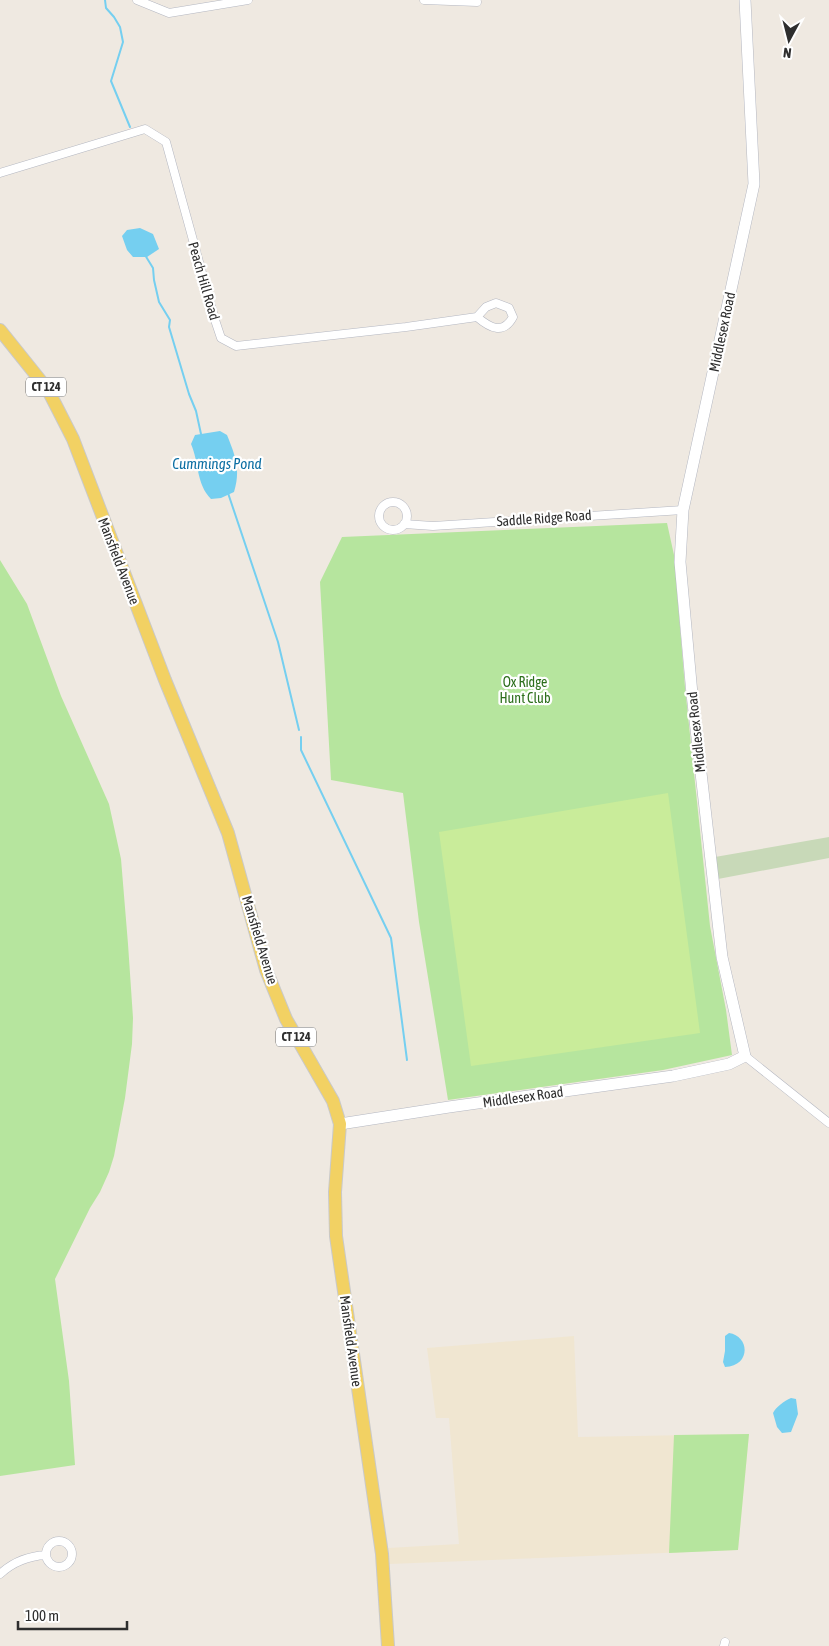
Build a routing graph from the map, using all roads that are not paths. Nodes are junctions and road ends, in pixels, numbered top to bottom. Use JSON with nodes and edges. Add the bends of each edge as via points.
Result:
{"nodes":[{"id":1,"x":137,"y":0,"type":"edge"},
{"id":2,"x":248,"y":0,"type":"edge"},
{"id":3,"x":424,"y":0,"type":"edge"},
{"id":4,"x":744,"y":0,"type":"edge"},
{"id":5,"x":477,"y":2,"type":"dead end"},
{"id":6,"x":0,"y":173,"type":"edge"},
{"id":7,"x":477,"y":317,"type":"dead end"},
{"id":8,"x":0,"y":330,"type":"edge"},
{"id":9,"x":683,"y":510,"type":"junction"},
{"id":10,"x":404,"y":524,"type":"dead end"},
{"id":11,"x":745,"y":1056,"type":"junction"},
{"id":12,"x":829,"y":1123,"type":"edge"},
{"id":13,"x":340,"y":1124,"type":"junction"},
{"id":14,"x":46,"y":1555,"type":"dead end"},
{"id":15,"x":0,"y":1574,"type":"edge"},
{"id":16,"x":388,"y":1646,"type":"edge"}],
"edges":[{"from":1,"to":2,"type":"street","via":[[169,13]]},
{"from":3,"to":5,"type":"street"},
{"from":4,"to":9,"type":"main road","name":"Middlesex Road","via":[[754,184]]},
{"from":6,"to":7,"type":"street","name":"Peach Hill Road","via":[[145,130],[166,142],[221,338],[236,346]]},
{"from":8,"to":13,"type":"main road","name":"Mansfield Avenue","number":"CT 124","via":[[48,390],[73,439],[164,680],[228,833],[266,970],[286,1019],[333,1101]]},
{"from":9,"to":10,"type":"street","name":"Saddle Ridge Road","via":[[433,526]]},
{"from":9,"to":11,"type":"main road","name":"Middlesex Road","via":[[680,562],[692,694],[722,957]]},
{"from":11,"to":12,"type":"street"},
{"from":11,"to":13,"type":"main road","name":"Middlesex Road","via":[[729,1064],[673,1076]]},
{"from":13,"to":16,"type":"main road","name":"Mansfield Avenue","number":"CT 124","via":[[335,1192],[336,1236],[382,1554]]},
{"from":14,"to":15,"type":"street","via":[[11,1564]]}]}
